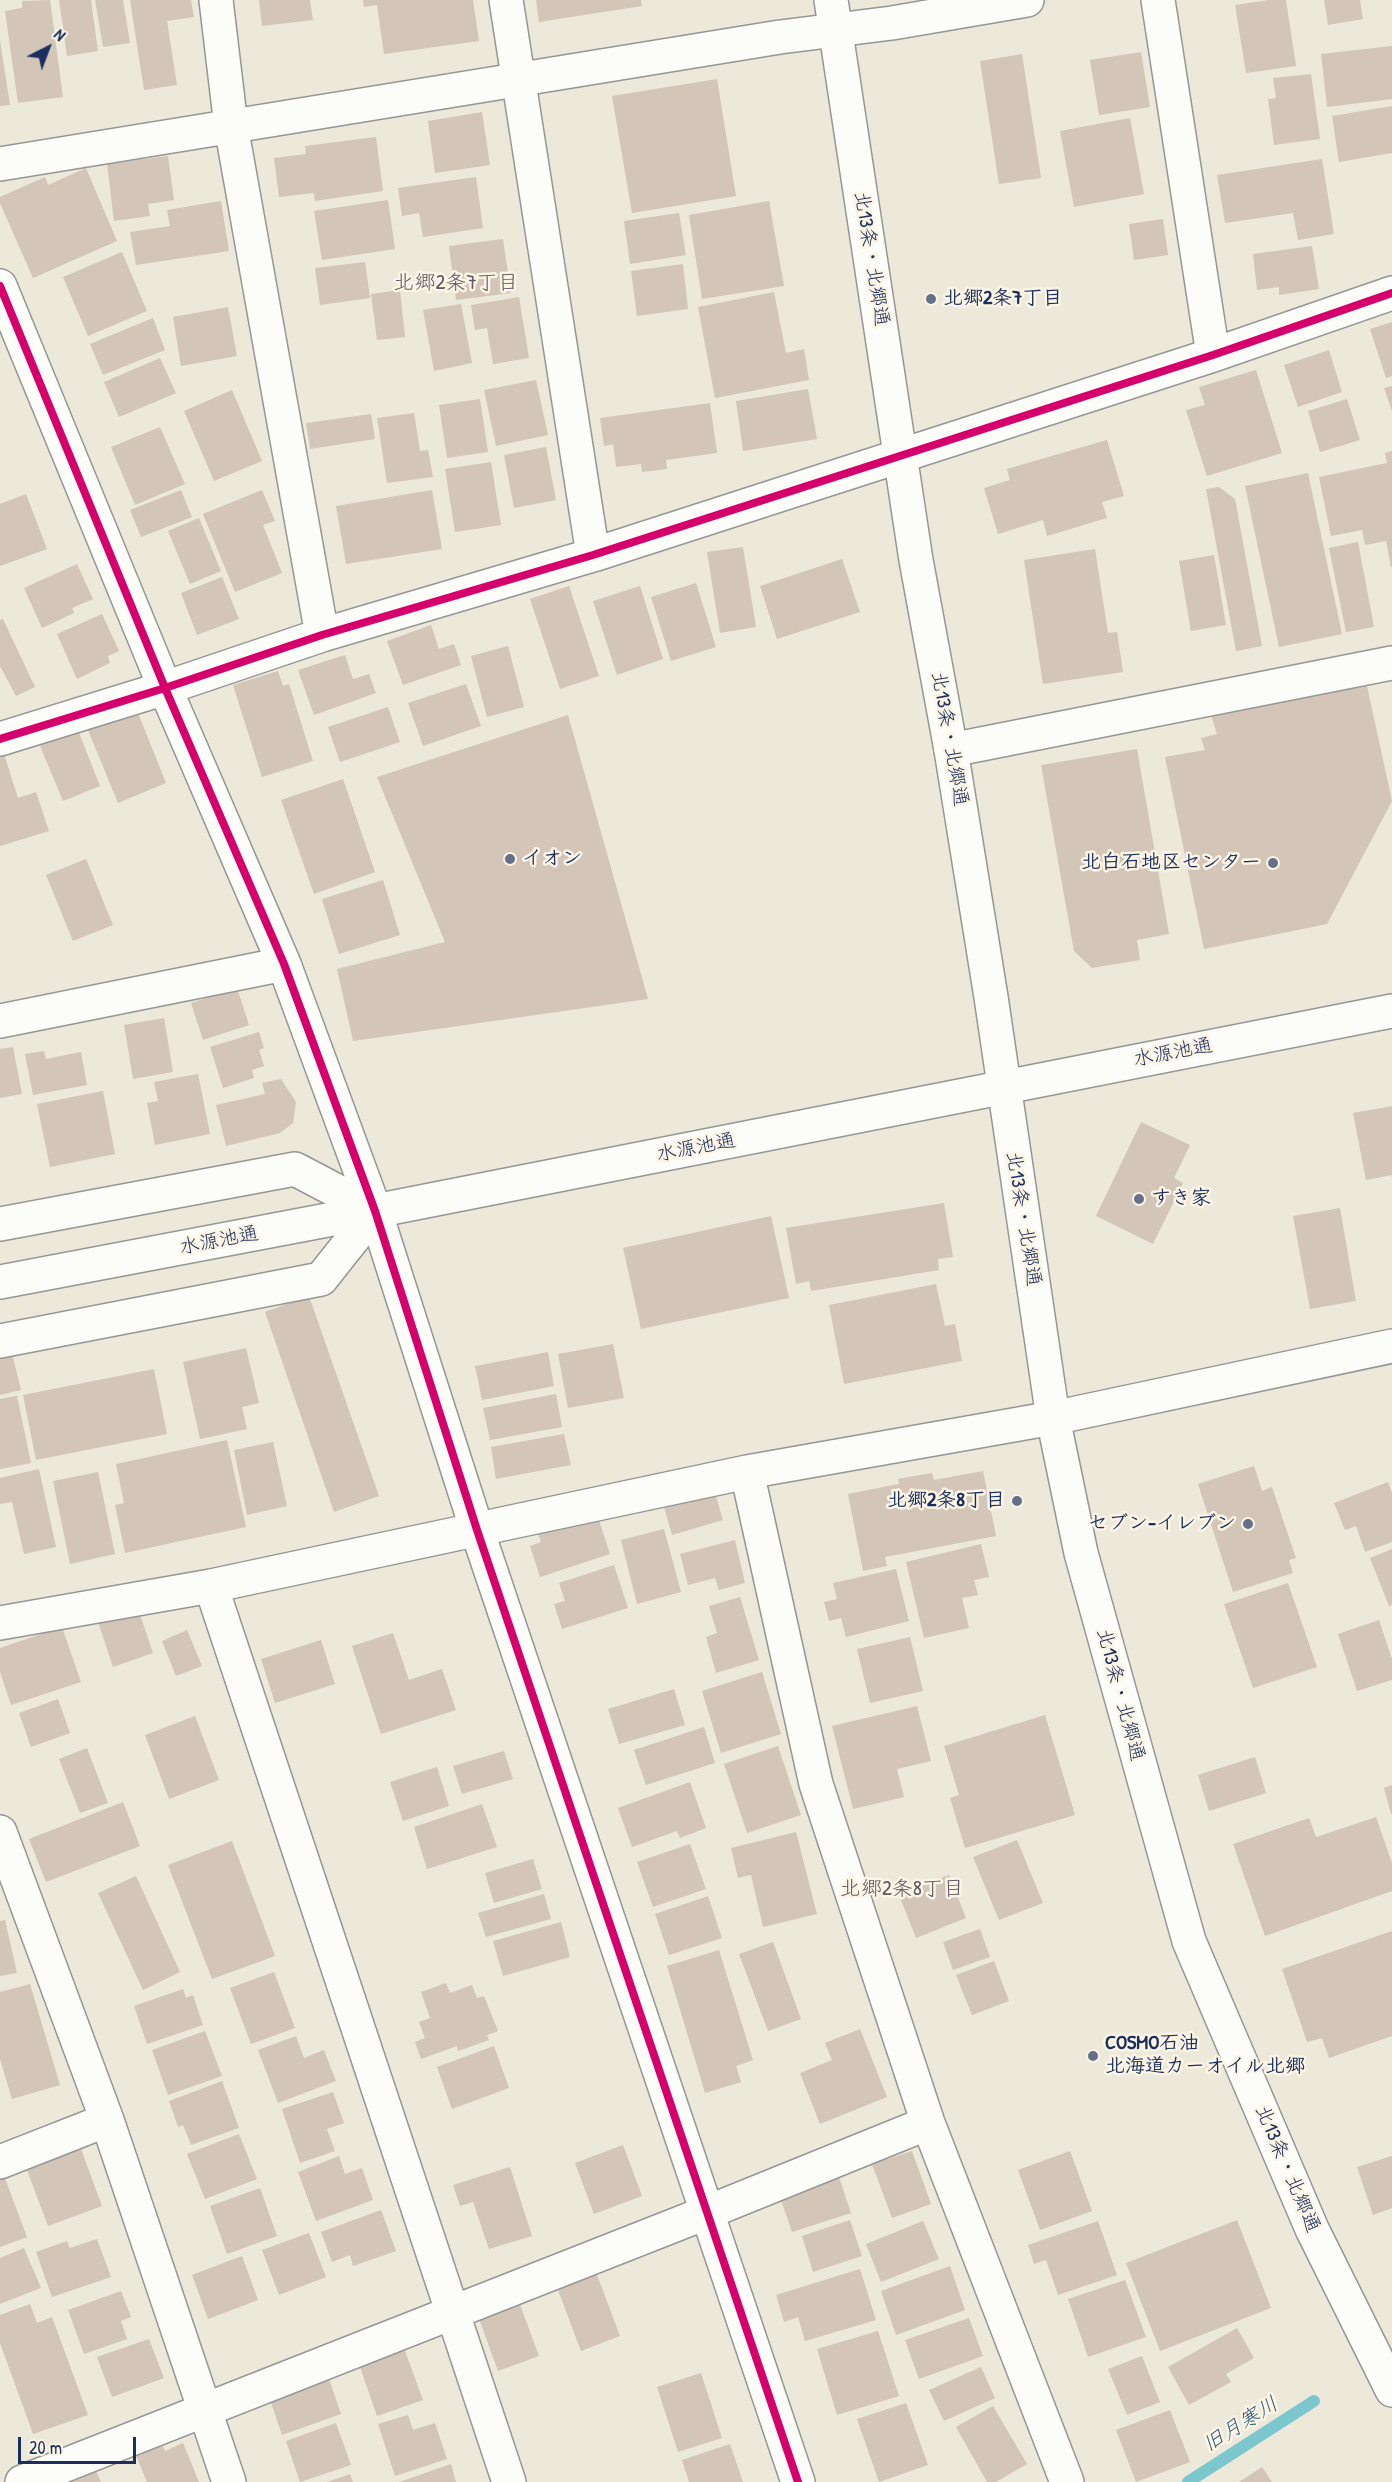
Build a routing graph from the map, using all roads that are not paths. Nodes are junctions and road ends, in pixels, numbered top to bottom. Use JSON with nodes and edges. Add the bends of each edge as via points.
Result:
{"nodes":[{"id":1,"x":216,"y":0,"type":"edge"},
{"id":2,"x":506,"y":0,"type":"edge"},
{"id":3,"x":1028,"y":0,"type":"edge"},
{"id":4,"x":1158,"y":0,"type":"edge"},
{"id":5,"x":833,"y":15,"type":"edge"},
{"id":6,"x":517,"y":80,"type":"junction"},
{"id":7,"x":231,"y":126,"type":"junction"},
{"id":8,"x":0,"y":164,"type":"edge"},
{"id":9,"x":0,"y":286,"type":"edge"},
{"id":10,"x":1392,"y":293,"type":"edge"},
{"id":11,"x":1213,"y":355,"type":"junction"},
{"id":12,"x":900,"y":455,"type":"junction"},
{"id":13,"x":593,"y":555,"type":"junction"},
{"id":14,"x":321,"y":635,"type":"junction"},
{"id":15,"x":1392,"y":663,"type":"edge"},
{"id":16,"x":165,"y":688,"type":"junction"},
{"id":17,"x":0,"y":739,"type":"edge"},
{"id":18,"x":951,"y":750,"type":"junction"},
{"id":19,"x":285,"y":964,"type":"junction"},
{"id":20,"x":1392,"y":1011,"type":"edge"},
{"id":21,"x":0,"y":1022,"type":"edge"},
{"id":22,"x":1004,"y":1088,"type":"junction"},
{"id":23,"x":375,"y":1211,"type":"junction"},
{"id":24,"x":0,"y":1224,"type":"edge"},
{"id":25,"x":0,"y":1282,"type":"edge"},
{"id":26,"x":0,"y":1341,"type":"edge"},
{"id":27,"x":1390,"y":1352,"type":"edge"},
{"id":28,"x":1053,"y":1418,"type":"junction"},
{"id":29,"x":747,"y":1472,"type":"junction"},
{"id":30,"x":477,"y":1530,"type":"junction"},
{"id":31,"x":211,"y":1586,"type":"junction"},
{"id":32,"x":0,"y":1623,"type":"edge"},
{"id":33,"x":0,"y":1832,"type":"edge"},
{"id":34,"x":8,"y":1874,"type":"edge"},
{"id":35,"x":108,"y":2120,"type":"junction"},
{"id":36,"x":928,"y":2123,"type":"junction"},
{"id":37,"x":0,"y":2162,"type":"edge"},
{"id":38,"x":708,"y":2212,"type":"junction"},
{"id":39,"x":453,"y":2312,"type":"junction"},
{"id":40,"x":1392,"y":2390,"type":"edge"},
{"id":41,"x":206,"y":2410,"type":"junction"},
{"id":42,"x":22,"y":2482,"type":"edge"},
{"id":43,"x":229,"y":2482,"type":"edge"},
{"id":44,"x":510,"y":2482,"type":"edge"},
{"id":45,"x":798,"y":2482,"type":"edge"},
{"id":46,"x":1066,"y":2482,"type":"edge"}],
"edges":[{"from":1,"to":7,"type":"street"},
{"from":2,"to":6,"type":"street"},
{"from":3,"to":5,"type":"street"},
{"from":4,"to":11,"type":"street"},
{"from":5,"to":6,"type":"street","via":[[780,37]]},
{"from":5,"to":12,"type":"street","name":"北13条・北郷通"},
{"from":6,"to":7,"type":"street"},
{"from":6,"to":13,"type":"street"},
{"from":7,"to":8,"type":"street"},
{"from":7,"to":14,"type":"street"},
{"from":9,"to":16,"type":"street"},
{"from":10,"to":11,"type":"street"},
{"from":11,"to":12,"type":"street"},
{"from":12,"to":13,"type":"street"},
{"from":12,"to":18,"type":"street","name":"北13条・北郷通"},
{"from":13,"to":14,"type":"street"},
{"from":14,"to":16,"type":"street"},
{"from":15,"to":18,"type":"street"},
{"from":16,"to":17,"type":"street"},
{"from":16,"to":19,"type":"street"},
{"from":18,"to":22,"type":"street","name":"北13条・北郷通"},
{"from":19,"to":21,"type":"street"},
{"from":19,"to":23,"type":"street"},
{"from":20,"to":22,"type":"street","name":"水源池通"},
{"from":22,"to":23,"type":"street","name":"水源池通"},
{"from":22,"to":28,"type":"street","name":"北13条・北郷通"},
{"from":23,"to":24,"type":"street","via":[[295,1169]]},
{"from":23,"to":25,"type":"street","name":"水源池通"},
{"from":23,"to":26,"type":"street","via":[[321,1279]]},
{"from":23,"to":30,"type":"street"},
{"from":27,"to":28,"type":"street"},
{"from":28,"to":29,"type":"street"},
{"from":28,"to":40,"type":"street","name":"北13条・北郷通","via":[[1081,1553],[1188,1941],[1312,2229]]},
{"from":29,"to":30,"type":"street"},
{"from":29,"to":36,"type":"street","via":[[816,1784]]},
{"from":30,"to":31,"type":"street"},
{"from":30,"to":38,"type":"street"},
{"from":31,"to":32,"type":"street"},
{"from":31,"to":39,"type":"street"},
{"from":33,"to":34,"type":"street"},
{"from":34,"to":35,"type":"street"},
{"from":35,"to":37,"type":"street"},
{"from":35,"to":41,"type":"street"},
{"from":36,"to":38,"type":"street"},
{"from":36,"to":46,"type":"street"},
{"from":38,"to":39,"type":"street"},
{"from":38,"to":45,"type":"street"},
{"from":39,"to":41,"type":"street"},
{"from":39,"to":44,"type":"street"},
{"from":41,"to":42,"type":"street"},
{"from":41,"to":43,"type":"street"}]}
